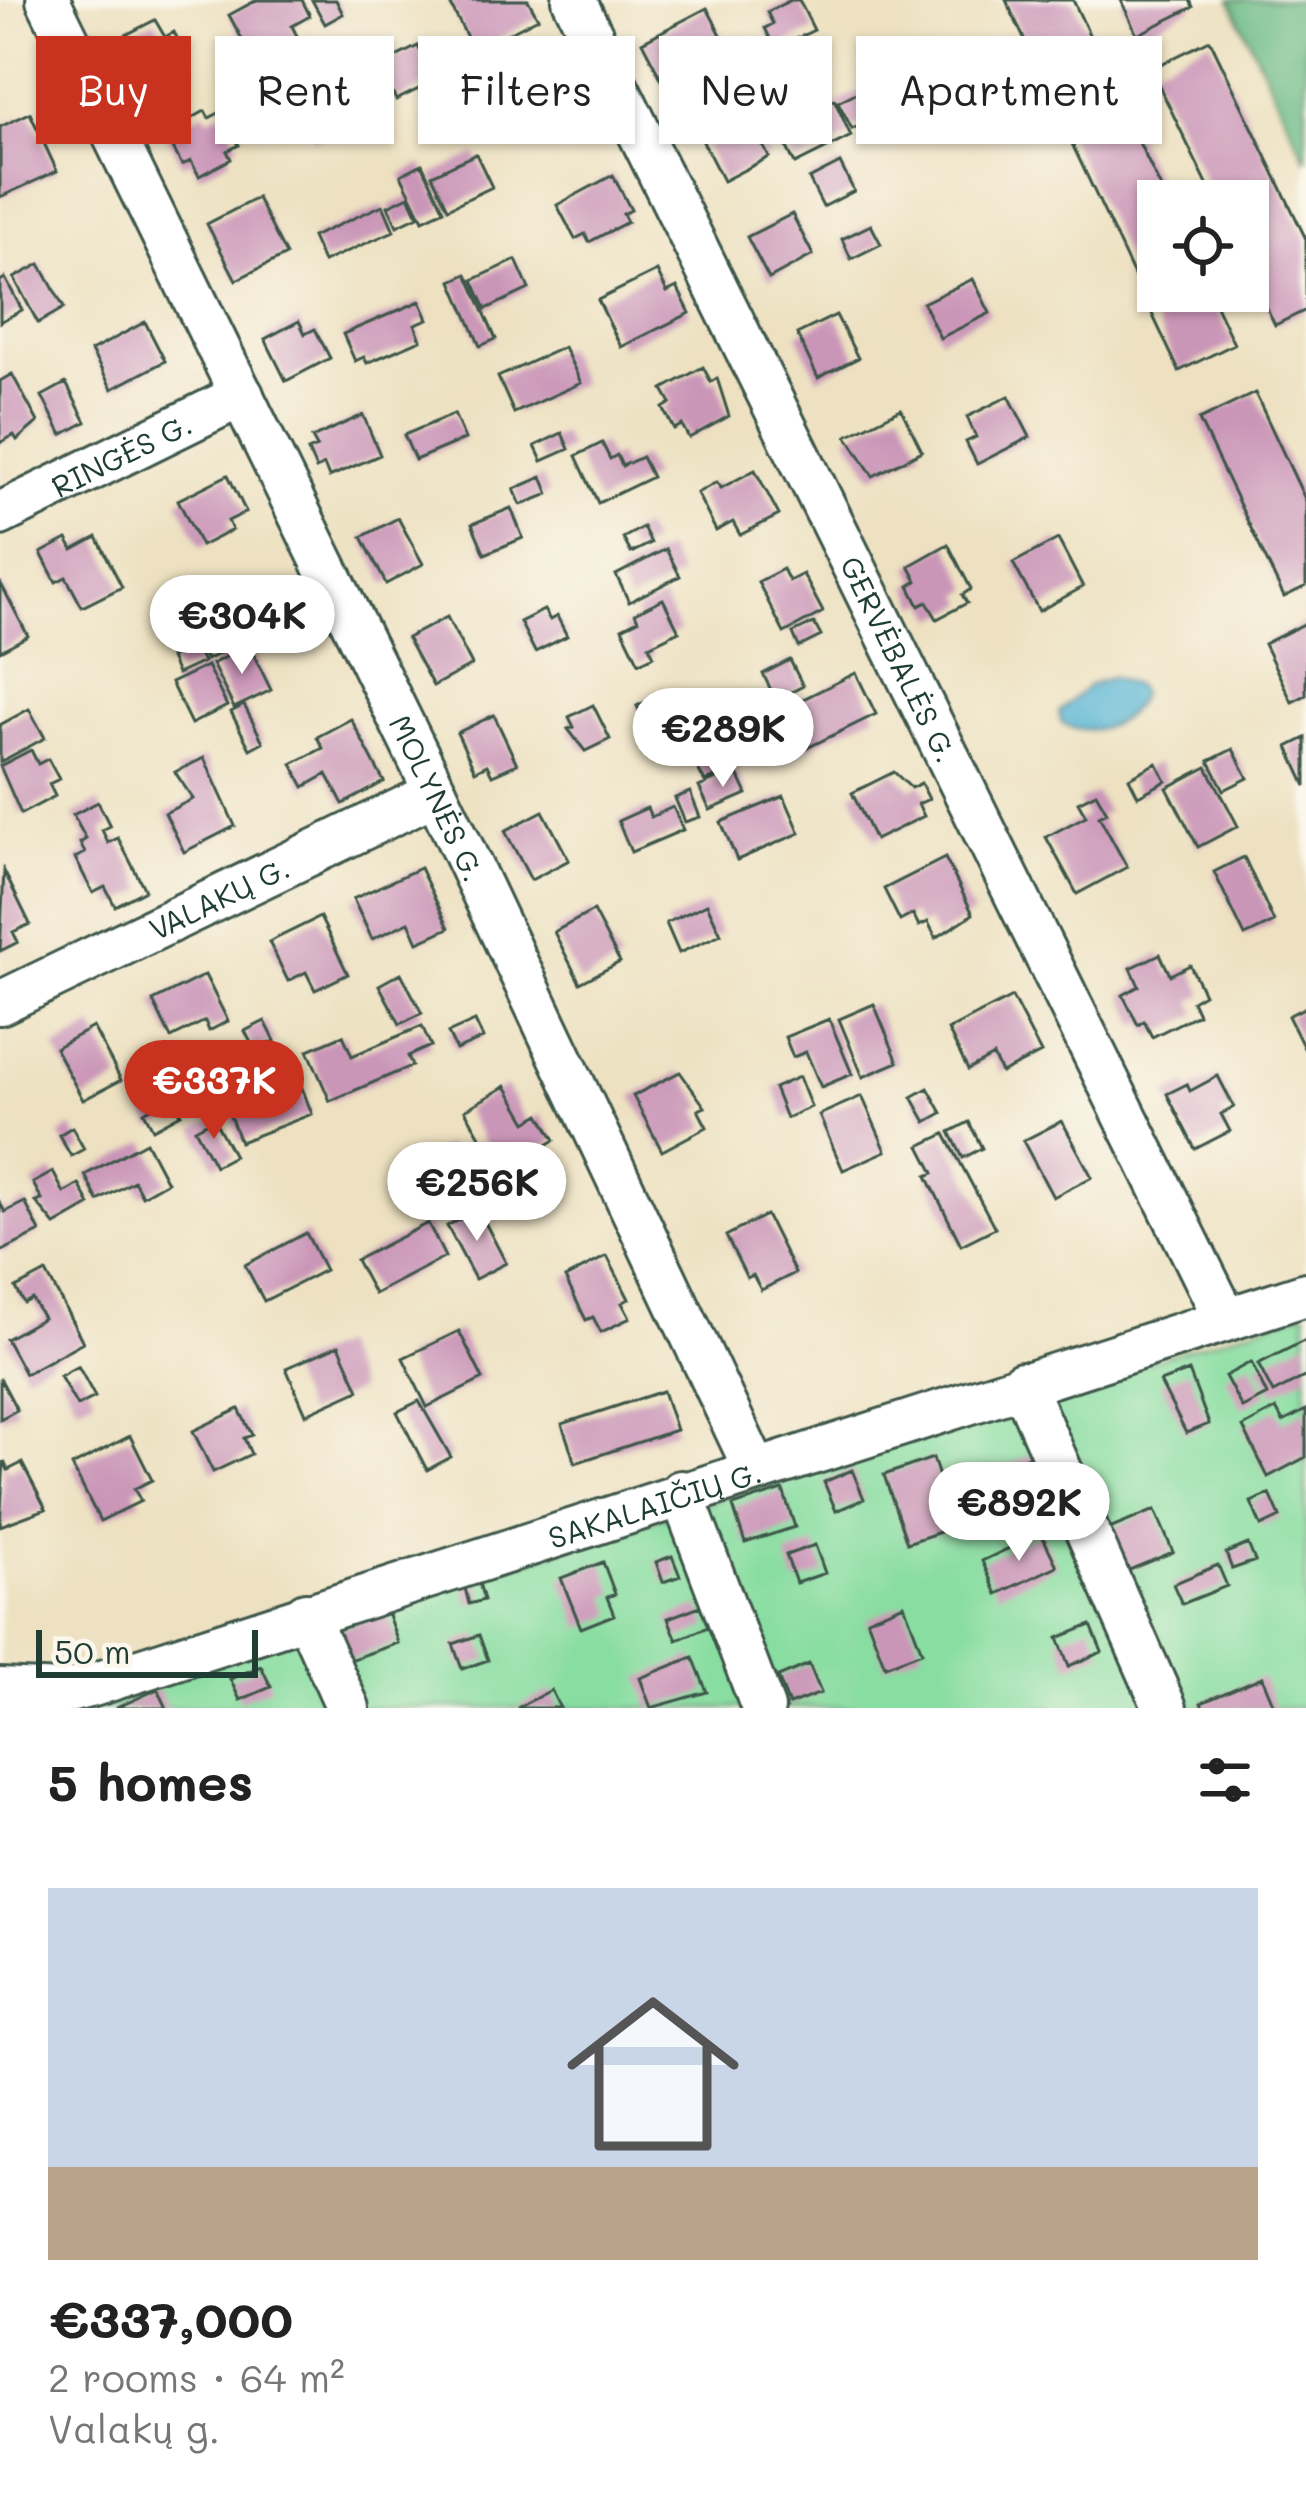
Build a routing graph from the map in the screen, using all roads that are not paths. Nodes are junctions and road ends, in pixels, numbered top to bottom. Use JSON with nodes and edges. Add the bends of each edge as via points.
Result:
{"nodes":[{"id":1,"x":48,"y":0,"type":"edge"},
{"id":2,"x":574,"y":0,"type":"edge"},
{"id":3,"x":242,"y":395,"type":"junction"},
{"id":4,"x":0,"y":514,"type":"edge"},
{"id":5,"x":436,"y":794,"type":"junction"},
{"id":6,"x":0,"y":1003,"type":"edge"},
{"id":7,"x":1306,"y":1294,"type":"edge"},
{"id":8,"x":1226,"y":1318,"type":"junction"},
{"id":9,"x":1022,"y":1383,"type":"junction"},
{"id":10,"x":755,"y":1469,"type":"junction"},
{"id":11,"x":681,"y":1492,"type":"junction"},
{"id":12,"x":306,"y":1613,"type":"junction"},
{"id":13,"x":0,"y":1690,"type":"edge"},
{"id":14,"x":348,"y":1708,"type":"edge"},
{"id":15,"x":763,"y":1708,"type":"edge"},
{"id":16,"x":1165,"y":1708,"type":"edge"}],
"edges":[{"from":1,"to":3,"type":"street","name":"MOLYNĖS G."},
{"from":2,"to":8,"type":"street","name":"GERVĖBALĖS G."},
{"from":3,"to":4,"type":"street","name":"RINGĖS G."},
{"from":3,"to":5,"type":"street","name":"MOLYNĖS G."},
{"from":5,"to":6,"type":"street","name":"VALAKŲ G."},
{"from":5,"to":10,"type":"street","name":"MOLYNĖS G."},
{"from":7,"to":8,"type":"street","name":"SAKALAIČIŲ G."},
{"from":8,"to":9,"type":"street","name":"SAKALAIČIŲ G."},
{"from":9,"to":10,"type":"street","name":"SAKALAIČIŲ G."},
{"from":9,"to":16,"type":"street"},
{"from":10,"to":11,"type":"street","name":"SAKALAIČIŲ G."},
{"from":11,"to":12,"type":"street","name":"SAKALAIČIŲ G."},
{"from":11,"to":15,"type":"street"},
{"from":12,"to":13,"type":"street","name":"SAKALAIČIŲ G.","via":[[61,1693]]},
{"from":12,"to":14,"type":"street"}]}
